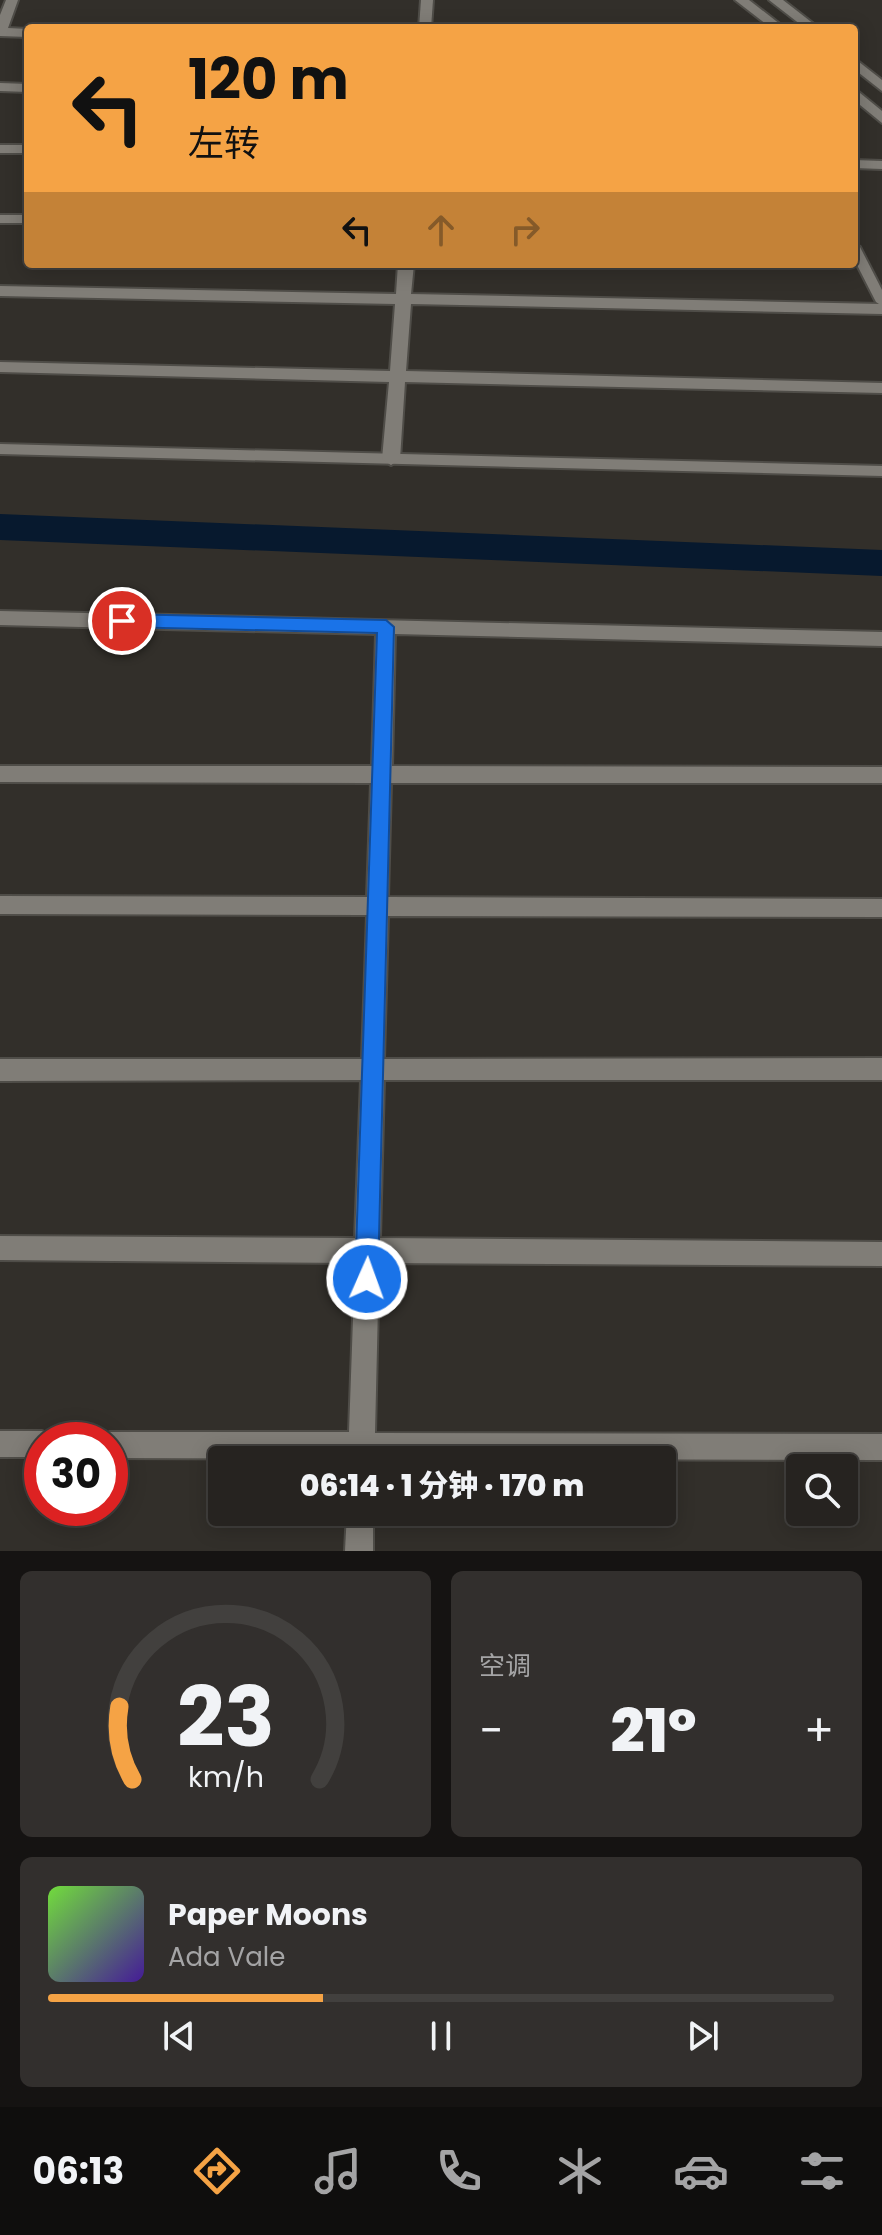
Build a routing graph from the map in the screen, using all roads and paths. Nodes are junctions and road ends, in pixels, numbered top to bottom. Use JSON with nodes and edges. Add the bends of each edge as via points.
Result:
{"nodes":[{"id":1,"x":12,"y":0,"type":"edge"},
{"id":2,"x":427,"y":0,"type":"edge"},
{"id":3,"x":741,"y":0,"type":"edge"},
{"id":4,"x":775,"y":0,"type":"edge"},
{"id":5,"x":425,"y":24,"type":"edge"},
{"id":6,"x":774,"y":24,"type":"edge"},
{"id":7,"x":808,"y":24,"type":"edge"},
{"id":8,"x":24,"y":33,"type":"edge"},
{"id":9,"x":858,"y":66,"type":"edge"},
{"id":10,"x":0,"y":87,"type":"edge"},
{"id":11,"x":882,"y":87,"type":"edge"},
{"id":12,"x":24,"y":88,"type":"edge"},
{"id":13,"x":858,"y":96,"type":"edge"},
{"id":14,"x":882,"y":119,"type":"edge"},
{"id":15,"x":0,"y":149,"type":"edge"},
{"id":16,"x":24,"y":149,"type":"edge"},
{"id":17,"x":858,"y":164,"type":"edge"},
{"id":18,"x":882,"y":165,"type":"edge"},
{"id":19,"x":0,"y":219,"type":"edge"},
{"id":20,"x":24,"y":219,"type":"edge"},
{"id":21,"x":858,"y":255,"type":"edge"},
{"id":22,"x":406,"y":268,"type":"edge"},
{"id":23,"x":0,"y":291,"type":"edge"},
{"id":24,"x":404,"y":299,"type":"junction"},
{"id":25,"x":882,"y":302,"type":"edge"},
{"id":26,"x":882,"y":309,"type":"edge"},
{"id":27,"x":0,"y":367,"type":"edge"},
{"id":28,"x":398,"y":376,"type":"junction"},
{"id":29,"x":882,"y":388,"type":"edge"},
{"id":30,"x":0,"y":449,"type":"edge"},
{"id":31,"x":391,"y":459,"type":"junction"},
{"id":32,"x":882,"y":471,"type":"edge"},
{"id":33,"x":0,"y":618,"type":"edge"},
{"id":34,"x":386,"y":627,"type":"junction"},
{"id":35,"x":882,"y":639,"type":"edge"},
{"id":36,"x":0,"y":774,"type":"edge"},
{"id":37,"x":382,"y":774,"type":"junction"},
{"id":38,"x":882,"y":775,"type":"edge"},
{"id":39,"x":0,"y":905,"type":"edge"},
{"id":40,"x":378,"y":906,"type":"junction"},
{"id":41,"x":882,"y":908,"type":"edge"},
{"id":42,"x":882,"y":1069,"type":"edge"},
{"id":43,"x":0,"y":1070,"type":"edge"},
{"id":44,"x":373,"y":1070,"type":"junction"},
{"id":45,"x":0,"y":1248,"type":"edge"},
{"id":46,"x":367,"y":1251,"type":"junction"},
{"id":47,"x":882,"y":1254,"type":"edge"},
{"id":48,"x":0,"y":1444,"type":"edge"},
{"id":49,"x":24,"y":1444,"type":"edge"},
{"id":50,"x":128,"y":1446,"type":"edge"},
{"id":51,"x":362,"y":1446,"type":"edge"},
{"id":52,"x":882,"y":1447,"type":"edge"},
{"id":53,"x":208,"y":1448,"type":"edge"},
{"id":54,"x":676,"y":1449,"type":"edge"},
{"id":55,"x":360,"y":1526,"type":"edge"},
{"id":56,"x":359,"y":1551,"type":"edge"}],
"edges":[{"from":1,"to":8,"type":"street","via":[[0,32]]},
{"from":2,"to":5,"type":"street"},
{"from":3,"to":6,"type":"street"},
{"from":4,"to":7,"type":"street"},
{"from":9,"to":11,"type":"street"},
{"from":10,"to":12,"type":"street"},
{"from":13,"to":14,"type":"street"},
{"from":15,"to":16,"type":"street"},
{"from":17,"to":18,"type":"street"},
{"from":19,"to":20,"type":"street"},
{"from":21,"to":25,"type":"lane"},
{"from":22,"to":24,"type":"street"},
{"from":23,"to":24,"type":"street"},
{"from":24,"to":26,"type":"street"},
{"from":24,"to":28,"type":"street"},
{"from":27,"to":28,"type":"street"},
{"from":28,"to":29,"type":"street"},
{"from":28,"to":31,"type":"street"},
{"from":30,"to":31,"type":"lane"},
{"from":31,"to":32,"type":"lane"},
{"from":33,"to":34,"type":"street"},
{"from":34,"to":35,"type":"street"},
{"from":34,"to":37,"type":"street"},
{"from":36,"to":37,"type":"street"},
{"from":37,"to":38,"type":"street"},
{"from":37,"to":40,"type":"street"},
{"from":39,"to":40,"type":"street"},
{"from":40,"to":41,"type":"street"},
{"from":40,"to":44,"type":"street"},
{"from":42,"to":44,"type":"street"},
{"from":43,"to":44,"type":"street"},
{"from":44,"to":46,"type":"street"},
{"from":45,"to":46,"type":"street"},
{"from":46,"to":47,"type":"street"},
{"from":46,"to":51,"type":"street"},
{"from":48,"to":49,"type":"street"},
{"from":50,"to":53,"type":"street"},
{"from":52,"to":54,"type":"street"},
{"from":55,"to":56,"type":"street"}]}
